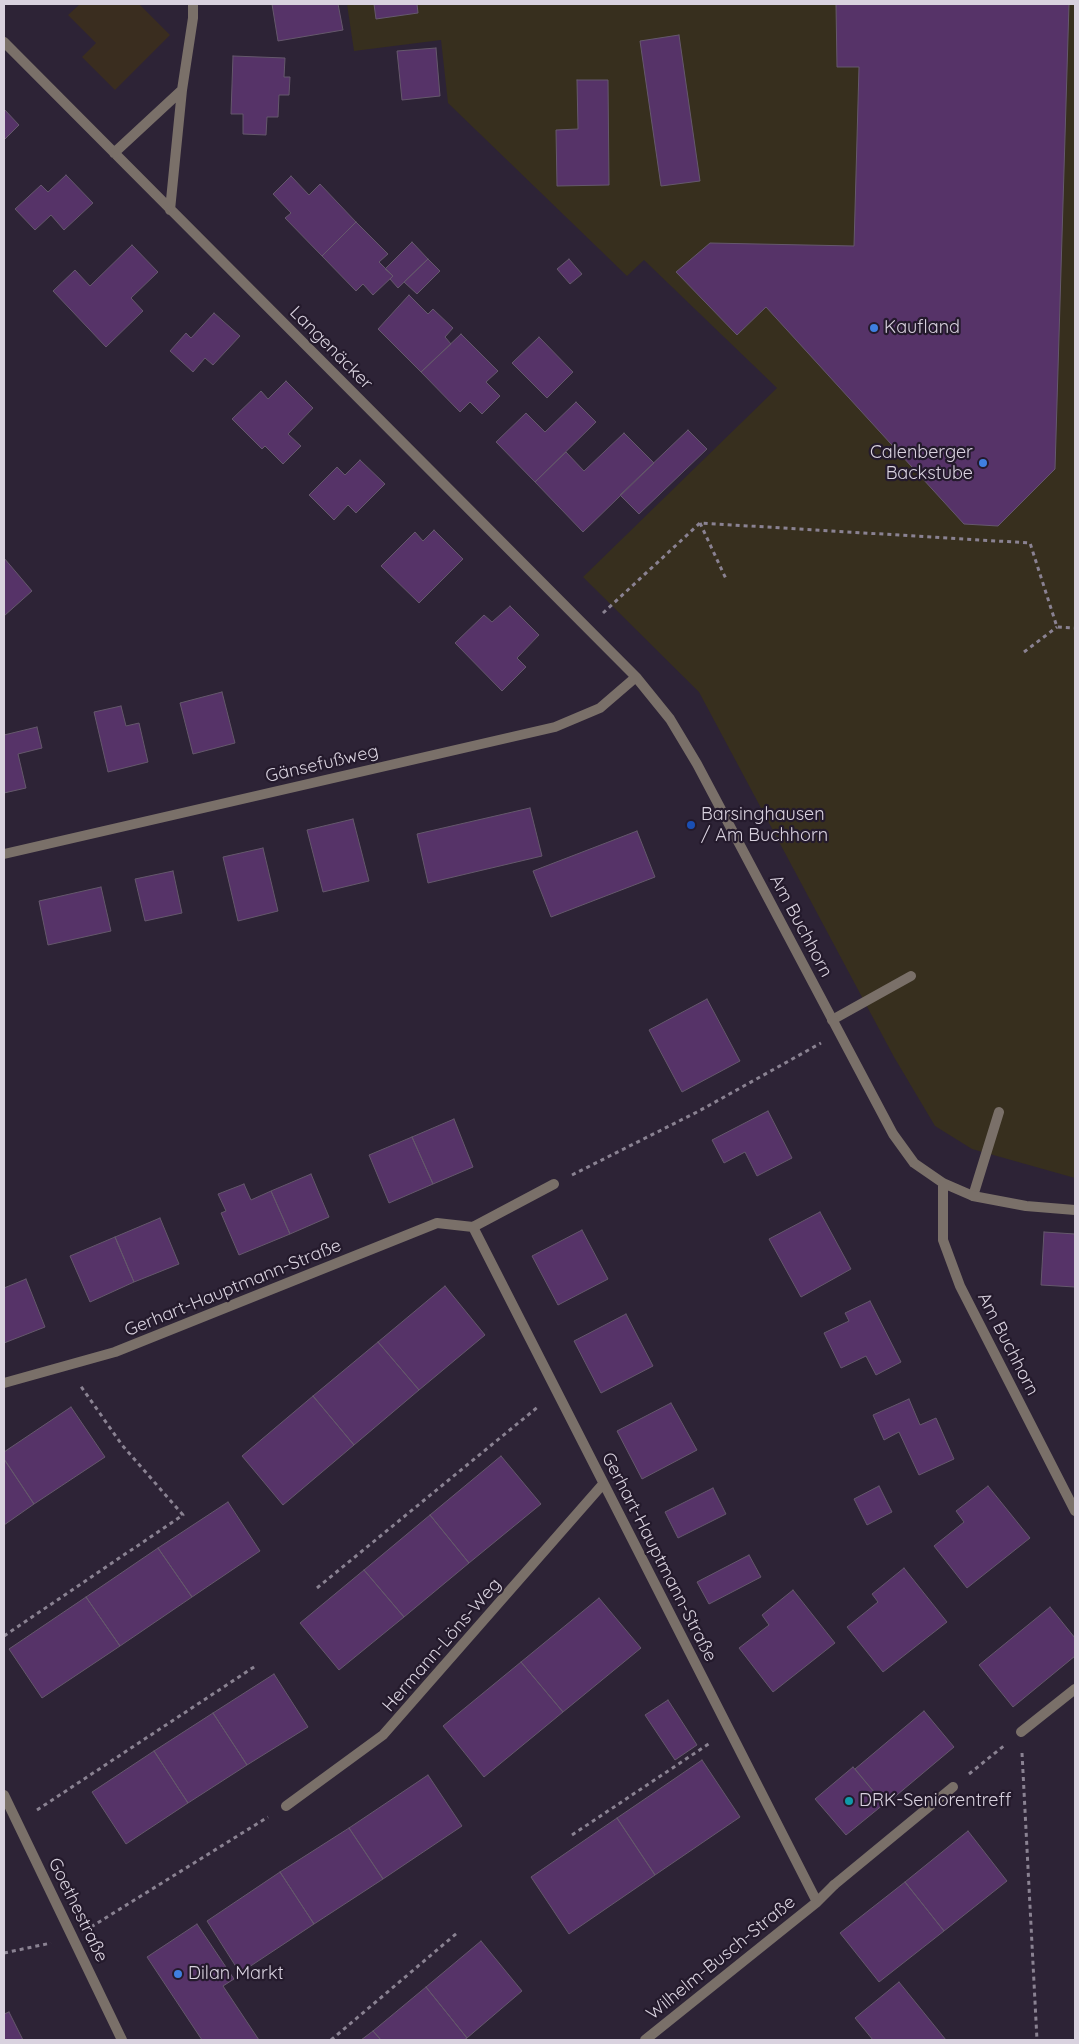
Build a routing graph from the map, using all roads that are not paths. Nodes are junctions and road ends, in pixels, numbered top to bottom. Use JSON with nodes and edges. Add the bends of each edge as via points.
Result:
{"nodes":[{"id":1,"x":193,"y":4,"type":"edge"},
{"id":2,"x":4,"y":42,"type":"edge"},
{"id":3,"x":182,"y":90,"type":"junction"},
{"id":4,"x":114,"y":153,"type":"junction"},
{"id":5,"x":170,"y":210,"type":"junction"},
{"id":6,"x":636,"y":677,"type":"junction"},
{"id":7,"x":4,"y":854,"type":"edge"},
{"id":8,"x":911,"y":976,"type":"dead end"},
{"id":9,"x":832,"y":1020,"type":"junction"},
{"id":10,"x":999,"y":1112,"type":"dead end"},
{"id":11,"x":943,"y":1183,"type":"junction"},
{"id":12,"x":554,"y":1184,"type":"road end"},
{"id":13,"x":974,"y":1196,"type":"junction"},
{"id":14,"x":1075,"y":1210,"type":"edge"},
{"id":15,"x":473,"y":1227,"type":"junction"},
{"id":16,"x":4,"y":1383,"type":"edge"},
{"id":17,"x":603,"y":1484,"type":"junction"},
{"id":18,"x":1075,"y":1511,"type":"edge"},
{"id":19,"x":1075,"y":1689,"type":"edge"},
{"id":20,"x":1021,"y":1732,"type":"road end"},
{"id":21,"x":953,"y":1787,"type":"road end"},
{"id":22,"x":4,"y":1794,"type":"edge"},
{"id":23,"x":286,"y":1806,"type":"road end"},
{"id":24,"x":817,"y":1902,"type":"junction"},
{"id":25,"x":122,"y":2040,"type":"edge"},
{"id":26,"x":645,"y":2040,"type":"edge"}],
"edges":[{"from":1,"to":3,"type":"street"},
{"from":2,"to":4,"type":"street","name":"Langenäcker"},
{"from":3,"to":4,"type":"street"},
{"from":3,"to":5,"type":"street"},
{"from":4,"to":5,"type":"street","name":"Langenäcker"},
{"from":5,"to":6,"type":"street","name":"Langenäcker"},
{"from":6,"to":7,"type":"street","name":"Gänsefußweg","via":[[600,708],[555,727]]},
{"from":6,"to":9,"type":"street","name":"Am Buchhorn","via":[[670,719],[697,764]]},
{"from":8,"to":9,"type":"street"},
{"from":9,"to":11,"type":"street","name":"Am Buchhorn","via":[[894,1134],[914,1163]]},
{"from":10,"to":13,"type":"street"},
{"from":11,"to":13,"type":"street","name":"Am Buchhorn"},
{"from":11,"to":18,"type":"street","name":"Am Buchhorn","via":[[943,1240],[960,1286]]},
{"from":12,"to":15,"type":"street"},
{"from":13,"to":14,"type":"street","name":"Am Buchhorn","via":[[1026,1206]]},
{"from":15,"to":16,"type":"street","name":"Gerhart-Hauptmann-Straße","via":[[437,1223],[115,1352]]},
{"from":15,"to":17,"type":"street","name":"Gerhart-Hauptmann-Straße"},
{"from":17,"to":23,"type":"street","name":"Hermann-Löns-Weg","via":[[383,1736]]},
{"from":17,"to":24,"type":"street","name":"Gerhart-Hauptmann-Straße"},
{"from":19,"to":20,"type":"street"},
{"from":21,"to":24,"type":"street"},
{"from":22,"to":25,"type":"street","name":"Goethestraße"},
{"from":24,"to":26,"type":"street","name":"Wilhelm-Busch-Straße"}]}
